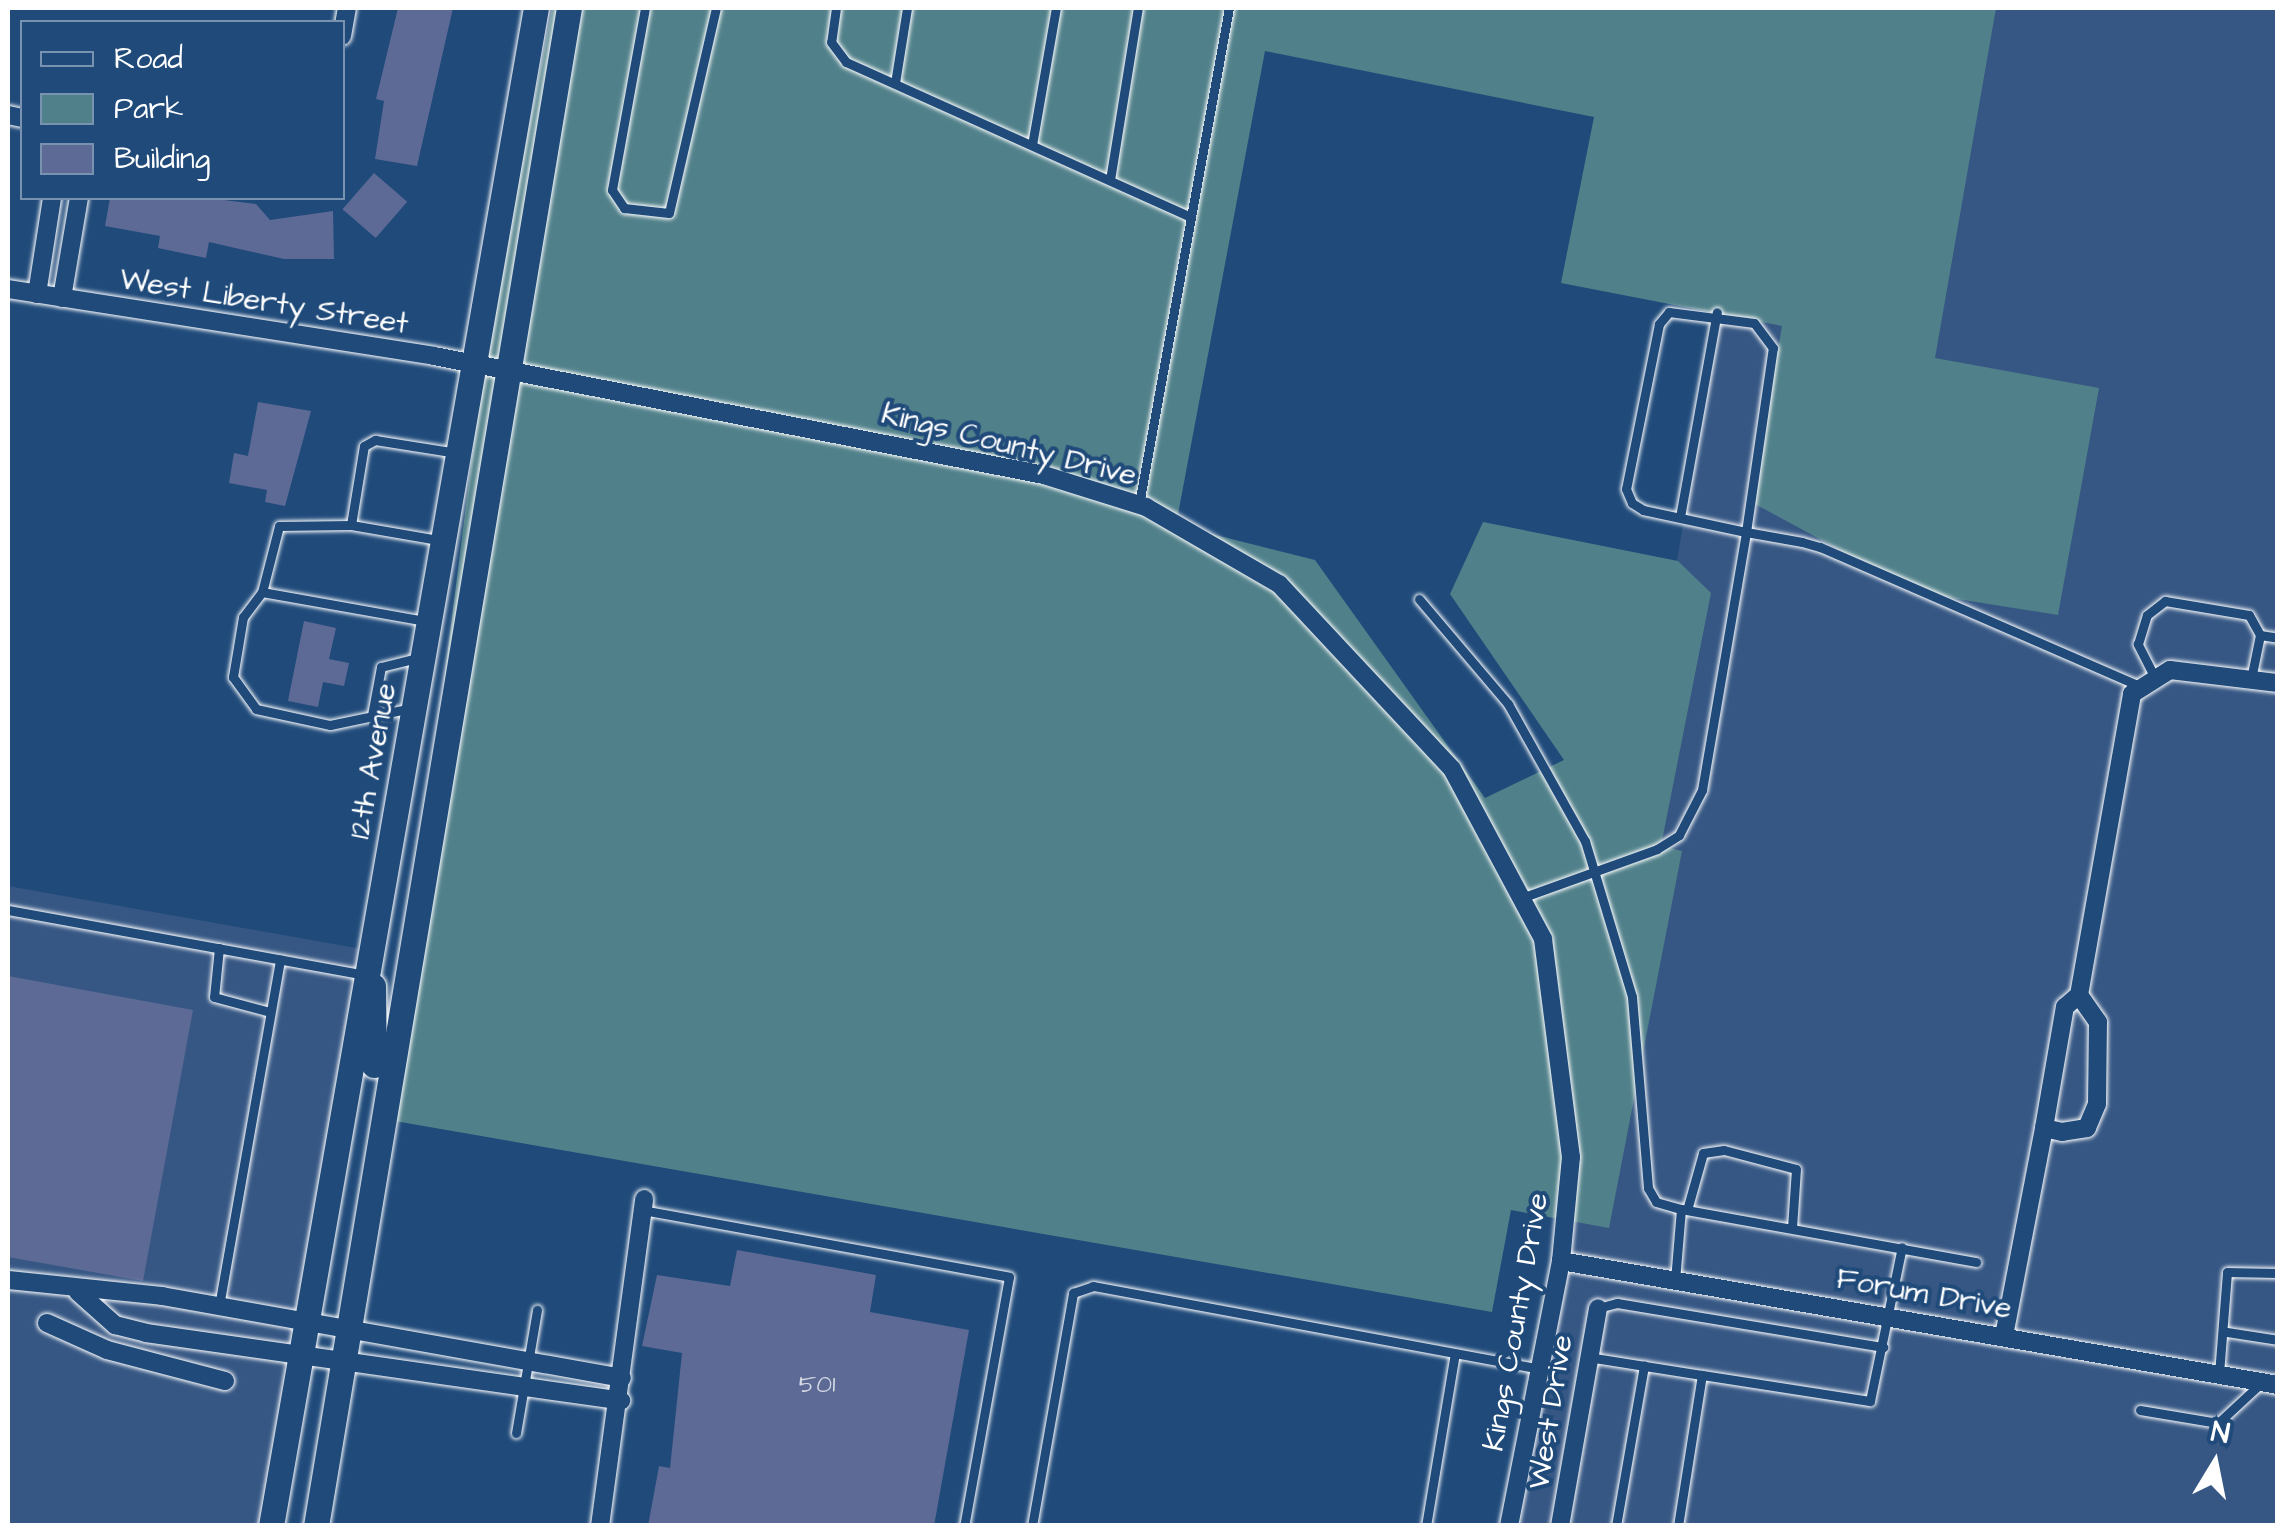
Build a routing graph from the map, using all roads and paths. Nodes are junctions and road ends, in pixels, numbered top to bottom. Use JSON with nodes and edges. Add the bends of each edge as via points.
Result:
{"nodes":[{"id":1,"x":536,"y":8,"type":"edge"},
{"id":2,"x":570,"y":8,"type":"edge"},
{"id":3,"x":645,"y":8,"type":"edge"},
{"id":4,"x":716,"y":8,"type":"edge"},
{"id":5,"x":836,"y":8,"type":"edge"},
{"id":6,"x":907,"y":8,"type":"edge"},
{"id":7,"x":1056,"y":8,"type":"edge"},
{"id":8,"x":1138,"y":8,"type":"edge"},
{"id":9,"x":1229,"y":8,"type":"edge"},
{"id":10,"x":895,"y":84,"type":"junction"},
{"id":11,"x":1032,"y":145,"type":"junction"},
{"id":12,"x":1110,"y":180,"type":"junction"},
{"id":13,"x":52,"y":200,"type":"edge"},
{"id":14,"x":78,"y":200,"type":"edge"},
{"id":15,"x":1191,"y":217,"type":"junction"},
{"id":16,"x":8,"y":289,"type":"edge"},
{"id":17,"x":36,"y":294,"type":"junction"},
{"id":18,"x":62,"y":298,"type":"junction"},
{"id":19,"x":1717,"y":312,"type":"junction"},
{"id":20,"x":475,"y":364,"type":"junction"},
{"id":21,"x":511,"y":370,"type":"junction"},
{"id":22,"x":460,"y":454,"type":"junction"},
{"id":23,"x":1139,"y":504,"type":"junction"},
{"id":24,"x":1680,"y":518,"type":"junction"},
{"id":25,"x":350,"y":526,"type":"junction"},
{"id":26,"x":1746,"y":532,"type":"junction"},
{"id":27,"x":444,"y":541,"type":"junction"},
{"id":28,"x":262,"y":592,"type":"junction"},
{"id":29,"x":1420,"y":599,"type":"dead end"},
{"id":30,"x":430,"y":622,"type":"junction"},
{"id":31,"x":2260,"y":635,"type":"junction"},
{"id":32,"x":2278,"y":638,"type":"edge"},
{"id":33,"x":424,"y":656,"type":"junction"},
{"id":34,"x":2251,"y":679,"type":"junction"},
{"id":35,"x":2146,"y":680,"type":"junction"},
{"id":36,"x":2278,"y":683,"type":"edge"},
{"id":37,"x":415,"y":708,"type":"junction"},
{"id":38,"x":372,"y":715,"type":"junction"},
{"id":39,"x":1596,"y":876,"type":"junction"},
{"id":40,"x":1524,"y":898,"type":"junction"},
{"id":41,"x":8,"y":910,"type":"edge"},
{"id":42,"x":219,"y":948,"type":"junction"},
{"id":43,"x":280,"y":959,"type":"junction"},
{"id":44,"x":369,"y":976,"type":"junction"},
{"id":45,"x":2079,"y":995,"type":"junction"},
{"id":46,"x":270,"y":1012,"type":"junction"},
{"id":47,"x":2044,"y":1128,"type":"junction"},
{"id":48,"x":377,"y":1141,"type":"junction"},
{"id":49,"x":643,"y":1205,"type":"joint"},
{"id":50,"x":1684,"y":1210,"type":"junction"},
{"id":51,"x":1792,"y":1228,"type":"junction"},
{"id":52,"x":1902,"y":1248,"type":"junction"},
{"id":53,"x":1561,"y":1261,"type":"junction"},
{"id":54,"x":1976,"y":1262,"type":"dead end"},
{"id":55,"x":2278,"y":1273,"type":"edge"},
{"id":56,"x":8,"y":1280,"type":"edge"},
{"id":57,"x":1676,"y":1280,"type":"junction"},
{"id":58,"x":78,"y":1292,"type":"junction"},
{"id":59,"x":218,"y":1306,"type":"junction"},
{"id":60,"x":1598,"y":1308,"type":"joint"},
{"id":61,"x":537,"y":1310,"type":"dead end"},
{"id":62,"x":1888,"y":1316,"type":"junction"},
{"id":63,"x":47,"y":1322,"type":"dead end"},
{"id":64,"x":305,"y":1324,"type":"junction"},
{"id":65,"x":348,"y":1329,"type":"junction"},
{"id":66,"x":2227,"y":1332,"type":"junction"},
{"id":67,"x":2004,"y":1336,"type":"junction"},
{"id":68,"x":2278,"y":1340,"type":"edge"},
{"id":69,"x":1884,"y":1347,"type":"junction"},
{"id":70,"x":1454,"y":1353,"type":"junction"},
{"id":71,"x":1588,"y":1356,"type":"junction"},
{"id":72,"x":298,"y":1361,"type":"junction"},
{"id":73,"x":528,"y":1362,"type":"junction"},
{"id":74,"x":345,"y":1365,"type":"junction"},
{"id":75,"x":1644,"y":1365,"type":"junction"},
{"id":76,"x":1536,"y":1368,"type":"junction"},
{"id":77,"x":1702,"y":1374,"type":"junction"},
{"id":78,"x":2219,"y":1374,"type":"junction"},
{"id":79,"x":622,"y":1378,"type":"junction"},
{"id":80,"x":225,"y":1381,"type":"dead end"},
{"id":81,"x":2269,"y":1383,"type":"edge"},
{"id":82,"x":524,"y":1387,"type":"junction"},
{"id":83,"x":621,"y":1401,"type":"junction"},
{"id":84,"x":2140,"y":1410,"type":"dead end"},
{"id":85,"x":516,"y":1433,"type":"dead end"},
{"id":86,"x":270,"y":1526,"type":"edge"},
{"id":87,"x":316,"y":1526,"type":"edge"},
{"id":88,"x":600,"y":1526,"type":"edge"},
{"id":89,"x":964,"y":1526,"type":"edge"},
{"id":90,"x":1032,"y":1526,"type":"edge"},
{"id":91,"x":1426,"y":1526,"type":"edge"},
{"id":92,"x":1509,"y":1526,"type":"edge"},
{"id":93,"x":1560,"y":1526,"type":"edge"},
{"id":94,"x":1616,"y":1526,"type":"edge"},
{"id":95,"x":1678,"y":1526,"type":"edge"}],
"edges":[{"from":1,"to":20,"type":"main road","name":"12th Avenue"},
{"from":2,"to":21,"type":"main road"},
{"from":3,"to":4,"type":"lane","via":[[612,190],[624,208],[668,213]]},
{"from":5,"to":10,"type":"lane","via":[[831,42],[846,62]]},
{"from":6,"to":10,"type":"lane"},
{"from":7,"to":11,"type":"lane"},
{"from":8,"to":12,"type":"lane"},
{"from":9,"to":15,"type":"lane"},
{"from":10,"to":11,"type":"lane"},
{"from":11,"to":12,"type":"lane"},
{"from":12,"to":15,"type":"lane"},
{"from":13,"to":17,"type":"street"},
{"from":14,"to":18,"type":"street"},
{"from":15,"to":23,"type":"lane"},
{"from":16,"to":17,"type":"street","name":"West Liberty Street"},
{"from":17,"to":18,"type":"street","name":"West Liberty Street"},
{"from":18,"to":20,"type":"street","name":"West Liberty Street"},
{"from":19,"to":24,"type":"lane"},
{"from":19,"to":24,"type":"lane","via":[[1686,308],[1659,324],[1626,489],[1643,510]]},
{"from":19,"to":26,"type":"lane","via":[[1754,323],[1773,348]]},
{"from":20,"to":21,"type":"street","name":"West Liberty Street"},
{"from":20,"to":22,"type":"main road","name":"12th Avenue"},
{"from":21,"to":23,"type":"street","name":"Kings County Drive","via":[[952,454]]},
{"from":21,"to":48,"type":"main road"},
{"from":22,"to":25,"type":"lane","via":[[375,440],[364,446]]},
{"from":22,"to":27,"type":"main road","name":"12th Avenue"},
{"from":23,"to":40,"type":"street","name":"Kings County Drive","via":[[1279,584],[1452,770]]},
{"from":24,"to":26,"type":"lane"},
{"from":25,"to":27,"type":"lane"},
{"from":25,"to":28,"type":"lane","via":[[279,526]]},
{"from":26,"to":35,"type":"lane","via":[[1820,547]]},
{"from":26,"to":39,"type":"lane","via":[[1695,815],[1657,850]]},
{"from":27,"to":30,"type":"main road","name":"12th Avenue"},
{"from":28,"to":30,"type":"lane"},
{"from":28,"to":38,"type":"lane","via":[[244,617],[239,690],[256,709],[330,725]]},
{"from":29,"to":39,"type":"lane","via":[[1508,704]]},
{"from":30,"to":33,"type":"main road","name":"12th Avenue"},
{"from":31,"to":32,"type":"lane"},
{"from":31,"to":34,"type":"lane"},
{"from":31,"to":35,"type":"lane","via":[[2249,615],[2165,601],[2147,615],[2138,644]]},
{"from":33,"to":37,"type":"main road","name":"12th Avenue"},
{"from":33,"to":38,"type":"lane","via":[[381,667]]},
{"from":34,"to":35,"type":"street","via":[[2194,669]]},
{"from":34,"to":36,"type":"street"},
{"from":35,"to":45,"type":"street","via":[[2118,762]]},
{"from":37,"to":38,"type":"lane"},
{"from":37,"to":44,"type":"main road","name":"12th Avenue"},
{"from":39,"to":40,"type":"lane"},
{"from":39,"to":50,"type":"lane","via":[[1632,997],[1648,1188],[1656,1202]]},
{"from":40,"to":53,"type":"street","name":"Kings County Drive","via":[[1542,939],[1570,1157]]},
{"from":41,"to":42,"type":"lane"},
{"from":42,"to":43,"type":"lane"},
{"from":42,"to":46,"type":"lane","via":[[214,997]]},
{"from":43,"to":44,"type":"lane"},
{"from":43,"to":46,"type":"lane"},
{"from":44,"to":48,"type":"main road","via":[[379,1022],[365,1122]]},
{"from":44,"to":64,"type":"main road","name":"12th Avenue"},
{"from":45,"to":47,"type":"street","via":[[2065,1007]]},
{"from":45,"to":47,"type":"street","via":[[2098,1022],[2093,1122],[2080,1132]]},
{"from":46,"to":59,"type":"lane"},
{"from":47,"to":67,"type":"street"},
{"from":48,"to":65,"type":"main road"},
{"from":49,"to":79,"type":"street","via":[[620,1325]]},
{"from":49,"to":89,"type":"lane","via":[[1009,1277]]},
{"from":50,"to":51,"type":"lane"},
{"from":50,"to":51,"type":"lane","via":[[1702,1153],[1724,1150],[1796,1169]]},
{"from":50,"to":57,"type":"lane"},
{"from":51,"to":52,"type":"lane"},
{"from":52,"to":54,"type":"lane"},
{"from":52,"to":62,"type":"lane"},
{"from":53,"to":57,"type":"street","name":"Forum Drive"},
{"from":53,"to":76,"type":"street","name":"Kings County Drive"},
{"from":55,"to":66,"type":"lane","via":[[2230,1268],[2218,1322]]},
{"from":56,"to":58,"type":"street"},
{"from":57,"to":62,"type":"street","name":"Forum Drive"},
{"from":58,"to":59,"type":"street"},
{"from":58,"to":72,"type":"street","via":[[114,1326]]},
{"from":59,"to":64,"type":"street"},
{"from":60,"to":69,"type":"lane"},
{"from":60,"to":71,"type":"street","name":"West Drive"},
{"from":61,"to":73,"type":"lane"},
{"from":62,"to":67,"type":"street","name":"Forum Drive"},
{"from":62,"to":69,"type":"lane"},
{"from":63,"to":80,"type":"street","via":[[107,1350]]},
{"from":64,"to":65,"type":"street"},
{"from":64,"to":72,"type":"main road","name":"12th Avenue"},
{"from":65,"to":73,"type":"street"},
{"from":65,"to":74,"type":"main road"},
{"from":66,"to":68,"type":"lane"},
{"from":66,"to":78,"type":"lane"},
{"from":67,"to":78,"type":"street","name":"Forum Drive"},
{"from":69,"to":77,"type":"lane","via":[[1870,1402]]},
{"from":70,"to":76,"type":"lane"},
{"from":70,"to":90,"type":"lane","via":[[1093,1286],[1073,1293]]},
{"from":70,"to":91,"type":"lane"},
{"from":71,"to":75,"type":"lane"},
{"from":71,"to":93,"type":"street","name":"West Drive"},
{"from":72,"to":74,"type":"street"},
{"from":72,"to":86,"type":"main road","name":"12th Avenue"},
{"from":73,"to":79,"type":"street"},
{"from":73,"to":82,"type":"lane"},
{"from":74,"to":82,"type":"street"},
{"from":74,"to":87,"type":"main road"},
{"from":75,"to":77,"type":"lane"},
{"from":75,"to":94,"type":"lane"},
{"from":76,"to":92,"type":"street","name":"Kings County Drive"},
{"from":77,"to":95,"type":"lane"},
{"from":78,"to":81,"type":"street","name":"Forum Drive"},
{"from":79,"to":83,"type":"street"},
{"from":81,"to":84,"type":"lane","via":[[2218,1423]]},
{"from":82,"to":83,"type":"street"},
{"from":82,"to":85,"type":"lane"},
{"from":83,"to":88,"type":"street"}]}
